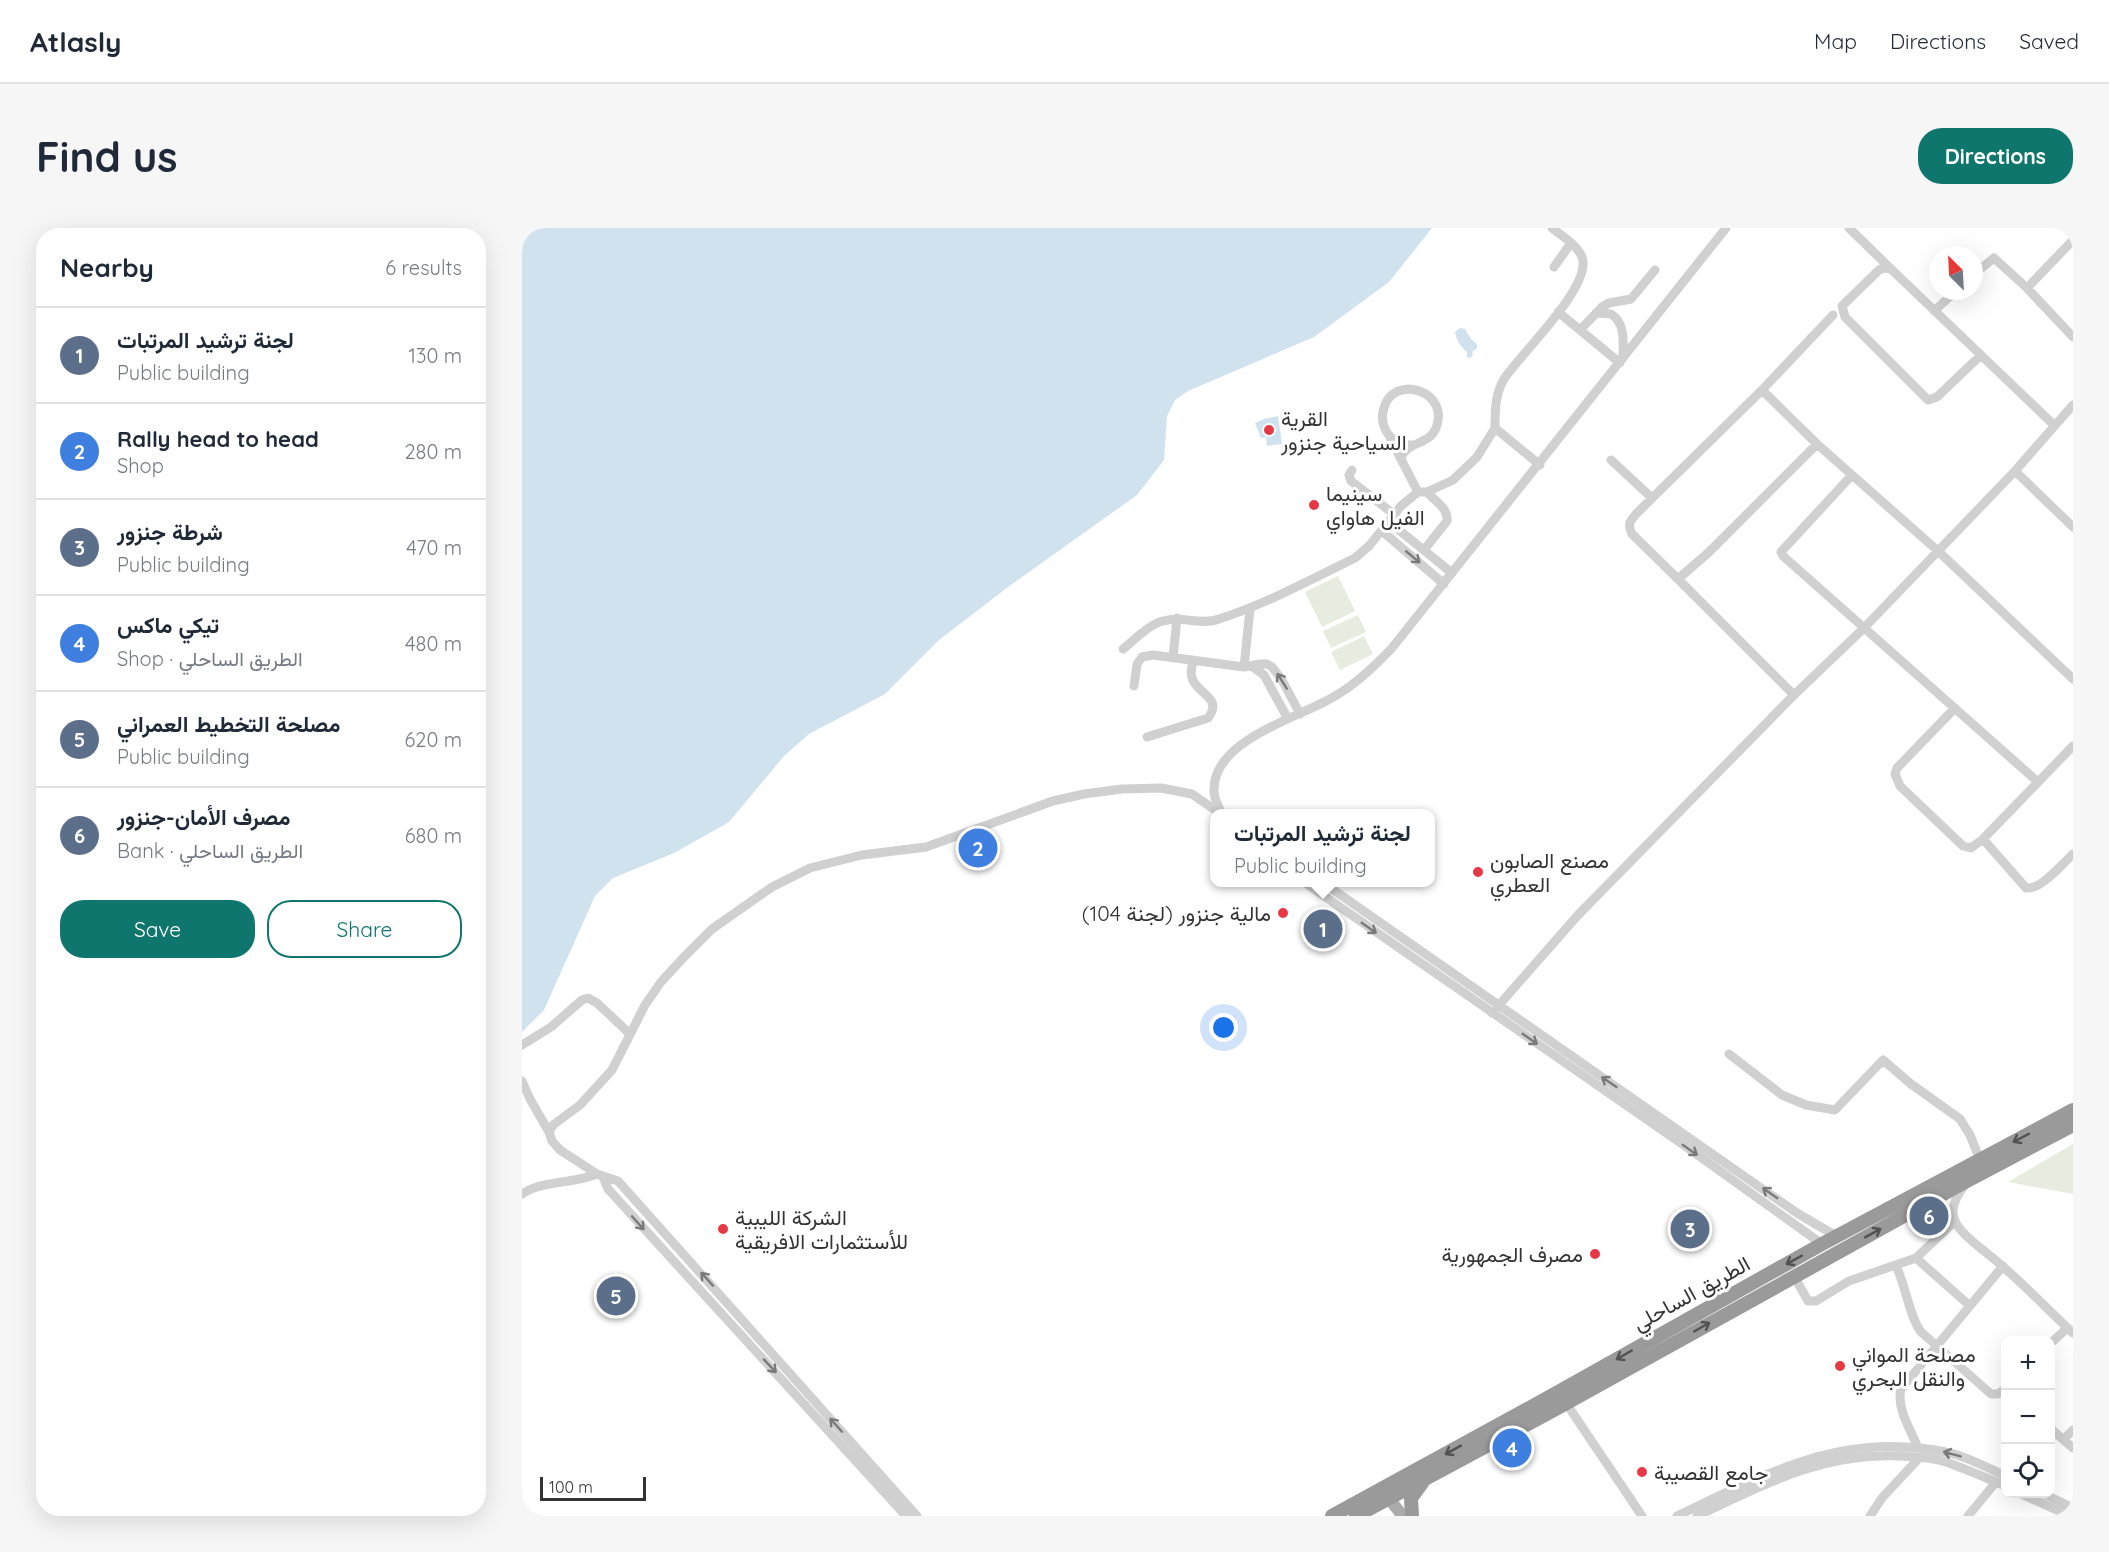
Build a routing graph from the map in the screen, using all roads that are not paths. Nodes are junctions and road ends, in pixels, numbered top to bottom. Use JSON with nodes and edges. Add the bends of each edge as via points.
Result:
{"nodes":[{"id":1,"x":1552,"y":228,"type":"edge"},
{"id":2,"x":1726,"y":228,"type":"edge"},
{"id":3,"x":1849,"y":228,"type":"edge"},
{"id":4,"x":2073,"y":240,"type":"edge"},
{"id":5,"x":1571,"y":243,"type":"junction"},
{"id":6,"x":1554,"y":267,"type":"dead end"},
{"id":7,"x":1983,"y":267,"type":"edge"},
{"id":8,"x":1891,"y":269,"type":"junction"},
{"id":9,"x":1655,"y":270,"type":"dead end"},
{"id":10,"x":2027,"y":288,"type":"junction"},
{"id":11,"x":1946,"y":300,"type":"edge"},
{"id":12,"x":1934,"y":311,"type":"junction"},
{"id":13,"x":1558,"y":312,"type":"junction"},
{"id":14,"x":1596,"y":313,"type":"junction"},
{"id":15,"x":1833,"y":315,"type":"dead end"},
{"id":16,"x":1580,"y":330,"type":"junction"},
{"id":17,"x":2073,"y":338,"type":"edge"},
{"id":18,"x":1981,"y":356,"type":"junction"},
{"id":19,"x":1622,"y":360,"type":"junction"},
{"id":20,"x":1762,"y":390,"type":"junction"},
{"id":21,"x":2073,"y":405,"type":"edge"},
{"id":22,"x":2054,"y":425,"type":"junction"},
{"id":23,"x":1495,"y":428,"type":"junction"},
{"id":24,"x":1389,"y":436,"type":"junction"},
{"id":25,"x":1817,"y":444,"type":"junction"},
{"id":26,"x":1413,"y":445,"type":"junction"},
{"id":27,"x":1401,"y":457,"type":"junction"},
{"id":28,"x":1611,"y":460,"type":"dead end"},
{"id":29,"x":1540,"y":465,"type":"junction"},
{"id":30,"x":1352,"y":470,"type":"dead end"},
{"id":31,"x":2015,"y":471,"type":"junction"},
{"id":32,"x":1852,"y":475,"type":"junction"},
{"id":33,"x":1423,"y":492,"type":"junction"},
{"id":34,"x":1652,"y":498,"type":"junction"},
{"id":35,"x":1392,"y":518,"type":"junction"},
{"id":36,"x":2073,"y":527,"type":"edge"},
{"id":37,"x":1382,"y":531,"type":"junction"},
{"id":38,"x":1424,"y":550,"type":"junction"},
{"id":39,"x":1938,"y":551,"type":"junction"},
{"id":40,"x":1452,"y":573,"type":"junction"},
{"id":41,"x":1678,"y":579,"type":"junction"},
{"id":42,"x":1444,"y":584,"type":"junction"},
{"id":43,"x":1250,"y":609,"type":"junction"},
{"id":44,"x":1177,"y":618,"type":"junction"},
{"id":45,"x":1864,"y":628,"type":"junction"},
{"id":46,"x":1123,"y":649,"type":"dead end"},
{"id":47,"x":1173,"y":658,"type":"junction"},
{"id":48,"x":1194,"y":660,"type":"junction"},
{"id":49,"x":1248,"y":667,"type":"junction"},
{"id":50,"x":2073,"y":678,"type":"edge"},
{"id":51,"x":1134,"y":686,"type":"dead end"},
{"id":52,"x":1794,"y":695,"type":"junction"},
{"id":53,"x":1955,"y":708,"type":"junction"},
{"id":54,"x":1300,"y":714,"type":"junction"},
{"id":55,"x":1288,"y":719,"type":"junction"},
{"id":56,"x":1147,"y":737,"type":"dead end"},
{"id":57,"x":2073,"y":746,"type":"edge"},
{"id":58,"x":2038,"y":782,"type":"junction"},
{"id":59,"x":1215,"y":809,"type":"edge"},
{"id":60,"x":1220,"y":809,"type":"edge"},
{"id":61,"x":1983,"y":839,"type":"junction"},
{"id":62,"x":2073,"y":854,"type":"edge"},
{"id":63,"x":1312,"y":887,"type":"edge"},
{"id":64,"x":1329,"y":887,"type":"edge"},
{"id":65,"x":1435,"y":968,"type":"junction"},
{"id":66,"x":1499,"y":1004,"type":"junction"},
{"id":67,"x":1492,"y":1013,"type":"junction"},
{"id":68,"x":630,"y":1034,"type":"junction"},
{"id":69,"x":522,"y":1046,"type":"edge"},
{"id":70,"x":1729,"y":1054,"type":"dead end"},
{"id":71,"x":522,"y":1081,"type":"edge"},
{"id":72,"x":2073,"y":1110,"type":"edge"},
{"id":73,"x":2073,"y":1125,"type":"edge"},
{"id":74,"x":549,"y":1132,"type":"junction"},
{"id":75,"x":1980,"y":1160,"type":"junction"},
{"id":76,"x":600,"y":1175,"type":"junction"},
{"id":77,"x":1967,"y":1181,"type":"junction"},
{"id":78,"x":522,"y":1194,"type":"edge"},
{"id":79,"x":1955,"y":1221,"type":"junction"},
{"id":80,"x":1836,"y":1236,"type":"junction"},
{"id":81,"x":675,"y":1243,"type":"junction"},
{"id":82,"x":1822,"y":1244,"type":"junction"},
{"id":83,"x":664,"y":1252,"type":"junction"},
{"id":84,"x":1916,"y":1258,"type":"junction"},
{"id":85,"x":1896,"y":1266,"type":"junction"},
{"id":86,"x":2003,"y":1266,"type":"junction"},
{"id":87,"x":1794,"y":1276,"type":"junction"},
{"id":88,"x":1970,"y":1306,"type":"junction"},
{"id":89,"x":2070,"y":1330,"type":"edge"},
{"id":90,"x":2055,"y":1340,"type":"edge"},
{"id":91,"x":1937,"y":1346,"type":"junction"},
{"id":92,"x":792,"y":1383,"type":"junction"},
{"id":93,"x":2002,"y":1390,"type":"edge"},
{"id":94,"x":1566,"y":1404,"type":"junction"},
{"id":95,"x":2073,"y":1430,"type":"edge"},
{"id":96,"x":2055,"y":1432,"type":"edge"},
{"id":97,"x":2064,"y":1439,"type":"junction"},
{"id":98,"x":2073,"y":1448,"type":"edge"},
{"id":99,"x":1919,"y":1452,"type":"junction"},
{"id":100,"x":1434,"y":1473,"type":"junction"},
{"id":101,"x":2001,"y":1474,"type":"edge"},
{"id":102,"x":2001,"y":1484,"type":"edge"},
{"id":103,"x":1387,"y":1493,"type":"junction"},
{"id":104,"x":894,"y":1496,"type":"junction"},
{"id":105,"x":2030,"y":1498,"type":"edge"},
{"id":106,"x":2052,"y":1498,"type":"edge"},
{"id":107,"x":1376,"y":1505,"type":"edge"},
{"id":108,"x":2073,"y":1508,"type":"edge"},
{"id":109,"x":906,"y":1516,"type":"edge"},
{"id":110,"x":917,"y":1516,"type":"edge"},
{"id":111,"x":1332,"y":1516,"type":"edge"},
{"id":112,"x":1356,"y":1516,"type":"edge"},
{"id":113,"x":1403,"y":1516,"type":"edge"},
{"id":114,"x":1412,"y":1516,"type":"edge"},
{"id":115,"x":1642,"y":1516,"type":"edge"},
{"id":116,"x":1677,"y":1516,"type":"edge"},
{"id":117,"x":1697,"y":1516,"type":"edge"},
{"id":118,"x":1870,"y":1516,"type":"edge"},
{"id":119,"x":1968,"y":1516,"type":"edge"},
{"id":120,"x":2070,"y":1516,"type":"edge"}],
"edges":[{"from":1,"to":5,"type":"street"},
{"from":2,"to":19,"type":"street"},
{"from":3,"to":8,"type":"street"},
{"from":4,"to":10,"type":"street"},
{"from":5,"to":6,"type":"street"},
{"from":5,"to":13,"type":"street","via":[[1582,257],[1584,270]]},
{"from":7,"to":10,"type":"street","via":[[1994,258]]},
{"from":8,"to":12,"type":"street"},
{"from":8,"to":18,"type":"street","via":[[1879,270],[1842,306],[1845,317],[1928,400],[1937,397]]},
{"from":9,"to":14,"type":"street","via":[[1631,299],[1608,303]]},
{"from":10,"to":17,"type":"street"},
{"from":11,"to":12,"type":"street"},
{"from":12,"to":18,"type":"street"},
{"from":13,"to":16,"type":"street"},
{"from":13,"to":23,"type":"street","via":[[1504,379],[1496,397]]},
{"from":14,"to":16,"type":"street"},
{"from":14,"to":19,"type":"street","via":[[1611,314],[1619,322]]},
{"from":15,"to":20,"type":"street"},
{"from":16,"to":19,"type":"street"},
{"from":18,"to":22,"type":"street"},
{"from":19,"to":29,"type":"street"},
{"from":20,"to":25,"type":"street"},
{"from":20,"to":34,"type":"street"},
{"from":21,"to":22,"type":"street"},
{"from":22,"to":31,"type":"street"},
{"from":23,"to":29,"type":"street"},
{"from":23,"to":33,"type":"street","via":[[1477,458],[1453,480]]},
{"from":24,"to":26,"type":"street"},
{"from":24,"to":26,"type":"street","via":[[1383,426],[1385,404],[1398,391],[1417,389],[1436,404],[1438,423],[1430,437]]},
{"from":24,"to":27,"type":"street"},
{"from":25,"to":32,"type":"street"},
{"from":25,"to":41,"type":"street"},
{"from":26,"to":27,"type":"street"},
{"from":27,"to":33,"type":"street"},
{"from":28,"to":34,"type":"street"},
{"from":29,"to":40,"type":"street"},
{"from":30,"to":35,"type":"street","via":[[1352,481]]},
{"from":31,"to":36,"type":"street"},
{"from":31,"to":39,"type":"street"},
{"from":32,"to":39,"type":"street"},
{"from":32,"to":45,"type":"street","via":[[1781,552]]},
{"from":33,"to":35,"type":"street","via":[[1401,506]]},
{"from":33,"to":38,"type":"street","via":[[1448,518]]},
{"from":34,"to":41,"type":"street","via":[[1628,528]]},
{"from":35,"to":37,"type":"street"},
{"from":35,"to":38,"type":"street"},
{"from":37,"to":42,"type":"street","one_way":true},
{"from":37,"to":43,"type":"street","via":[[1354,558]]},
{"from":38,"to":40,"type":"street"},
{"from":39,"to":45,"type":"street"},
{"from":39,"to":50,"type":"street"},
{"from":40,"to":42,"type":"street"},
{"from":41,"to":52,"type":"street"},
{"from":42,"to":54,"type":"street","via":[[1392,648],[1361,678]]},
{"from":43,"to":44,"type":"street","via":[[1205,622]]},
{"from":43,"to":49,"type":"street"},
{"from":44,"to":46,"type":"street","via":[[1153,623]]},
{"from":44,"to":47,"type":"street"},
{"from":45,"to":52,"type":"street"},
{"from":45,"to":53,"type":"street"},
{"from":47,"to":48,"type":"street"},
{"from":47,"to":51,"type":"street","via":[[1142,657]]},
{"from":48,"to":49,"type":"street"},
{"from":48,"to":56,"type":"street","via":[[1190,674],[1211,701],[1212,713],[1208,718]]},
{"from":54,"to":49,"type":"street","one_way":true,"via":[[1272,667]]},
{"from":49,"to":55,"type":"street","via":[[1264,675]]},
{"from":52,"to":66,"type":"street","via":[[1578,915]]},
{"from":53,"to":58,"type":"street"},
{"from":53,"to":61,"type":"street","via":[[1908,755],[1895,774],[1900,786],[1963,846],[1971,848]]},
{"from":54,"to":55,"type":"street"},
{"from":55,"to":60,"type":"street","via":[[1253,737],[1226,759],[1215,781]]},
{"from":57,"to":58,"type":"street"},
{"from":58,"to":61,"type":"street"},
{"from":59,"to":68,"type":"street","via":[[1192,794],[1161,788],[1083,794],[926,847],[862,855],[810,868],[772,887],[712,929],[661,982]]},
{"from":61,"to":62,"type":"street","via":[[2030,889]]},
{"from":63,"to":65,"type":"street","one_way":true},
{"from":64,"to":65,"type":"street"},
{"from":65,"to":66,"type":"street"},
{"from":65,"to":67,"type":"street"},
{"from":66,"to":67,"type":"street"},
{"from":80,"to":66,"type":"street","one_way":true,"via":[[1797,1213]]},
{"from":67,"to":82,"type":"street","one_way":true},
{"from":68,"to":69,"type":"street","via":[[588,998]]},
{"from":68,"to":74,"type":"street","via":[[612,1070]]},
{"from":70,"to":75,"type":"street","via":[[1782,1095],[1806,1105],[1835,1110],[1883,1060],[1960,1119]]},
{"from":71,"to":74,"type":"street"},
{"from":72,"to":75,"type":"highway","name":"الطريق الساحلي","one_way":true},
{"from":73,"to":77,"type":"highway","name":"الطريق الساحلي"},
{"from":74,"to":76,"type":"street","via":[[560,1150]]},
{"from":75,"to":80,"type":"highway","name":"الطريق الساحلي"},
{"from":76,"to":78,"type":"street","via":[[532,1188]]},
{"from":76,"to":81,"type":"street","via":[[618,1181]]},
{"from":76,"to":83,"type":"street","one_way":true},
{"from":77,"to":79,"type":"street","via":[[1955,1200]]},
{"from":87,"to":77,"type":"highway","name":"الطريق الساحلي","one_way":true},
{"from":79,"to":84,"type":"street"},
{"from":79,"to":86,"type":"street"},
{"from":80,"to":82,"type":"highway","name":"الطريق الساحلي"},
{"from":81,"to":83,"type":"street"},
{"from":92,"to":81,"type":"street","one_way":true},
{"from":82,"to":103,"type":"highway","name":"الطريق الساحلي","one_way":true},
{"from":83,"to":92,"type":"street","one_way":true},
{"from":84,"to":85,"type":"street"},
{"from":84,"to":88,"type":"street"},
{"from":85,"to":87,"type":"street","via":[[1848,1281],[1812,1302],[1804,1296]]},
{"from":85,"to":91,"type":"street","via":[[1917,1327]]},
{"from":86,"to":88,"type":"street"},
{"from":86,"to":89,"type":"street"},
{"from":94,"to":87,"type":"highway","name":"الطريق الساحلي","one_way":true},
{"from":88,"to":91,"type":"street"},
{"from":89,"to":90,"type":"street"},
{"from":91,"to":93,"type":"street","via":[[1991,1394]]},
{"from":91,"to":99,"type":"street","via":[[1904,1383],[1899,1397]]},
{"from":92,"to":104,"type":"street"},
{"from":94,"to":100,"type":"highway","name":"الطريق الساحلي"},
{"from":94,"to":115,"type":"street"},
{"from":95,"to":97,"type":"street"},
{"from":96,"to":97,"type":"street"},
{"from":97,"to":98,"type":"street"},
{"from":101,"to":99,"type":"street","one_way":true,"via":[[1959,1456]]},
{"from":99,"to":102,"type":"street"},
{"from":99,"to":116,"type":"street","via":[[1875,1446],[1815,1456]]},
{"from":99,"to":117,"type":"street","via":[[1827,1462],[1782,1476]]},
{"from":99,"to":118,"type":"street"},
{"from":100,"to":103,"type":"highway","name":"الطريق الساحلي"},
{"from":100,"to":114,"type":"highway","via":[[1414,1492]]},
{"from":102,"to":119,"type":"street"},
{"from":103,"to":107,"type":"highway","name":"الطريق الساحلي"},
{"from":103,"to":113,"type":"main road"},
{"from":104,"to":109,"type":"street"},
{"from":104,"to":110,"type":"street"},
{"from":105,"to":120,"type":"street"},
{"from":106,"to":108,"type":"street"},
{"from":107,"to":111,"type":"highway","name":"الطريق الساحلي"},
{"from":107,"to":112,"type":"highway","name":"الطريق الساحلي"}]}
